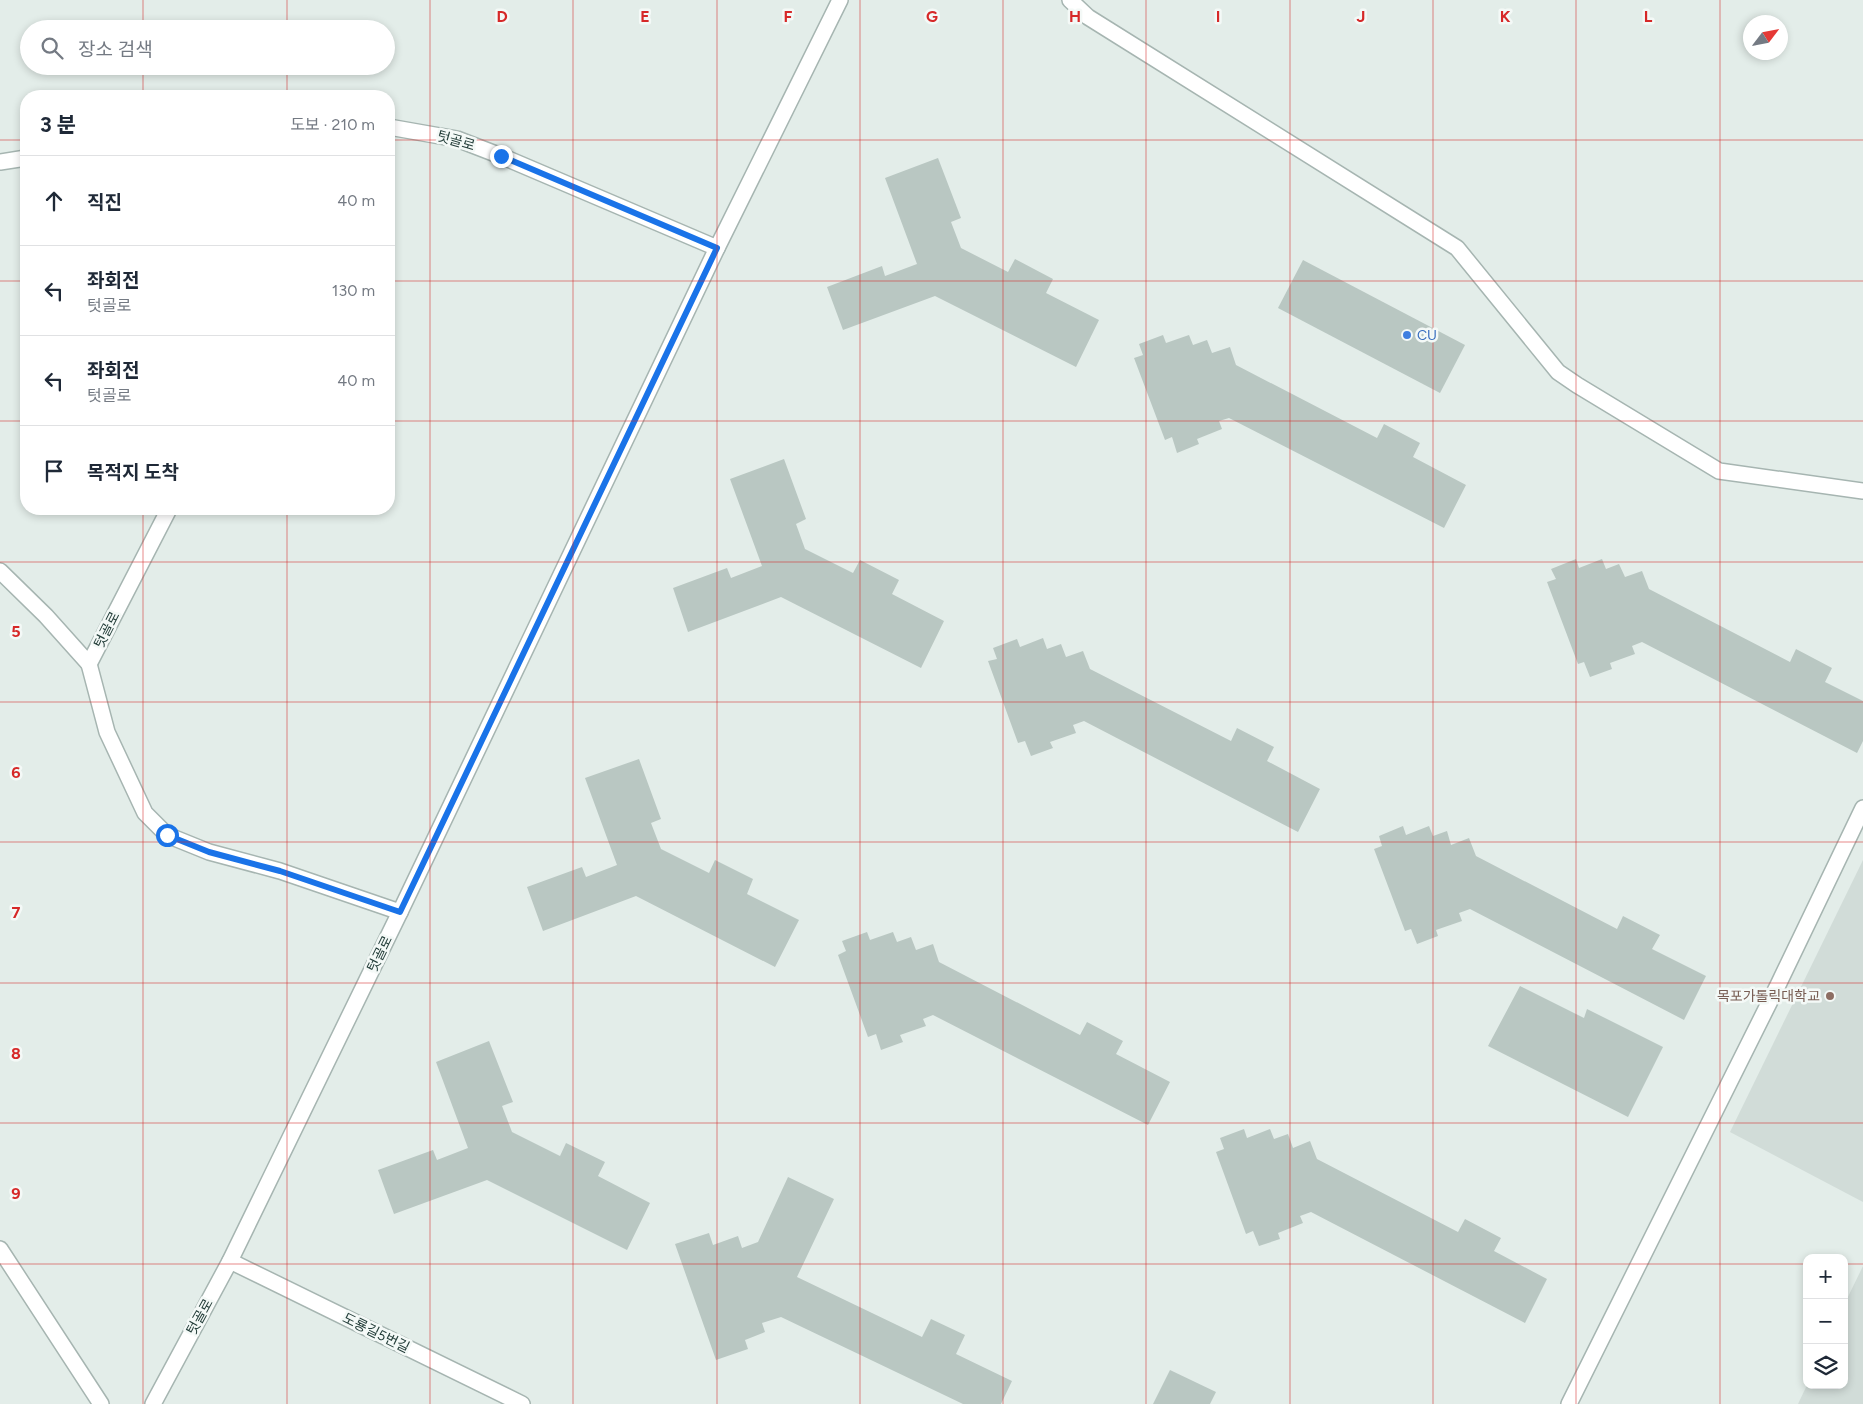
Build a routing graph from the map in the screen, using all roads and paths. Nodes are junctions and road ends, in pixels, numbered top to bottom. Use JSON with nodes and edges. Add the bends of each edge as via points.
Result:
{"nodes":[{"id":1,"x":840,"y":0,"type":"edge"},
{"id":2,"x":1070,"y":0,"type":"edge"},
{"id":3,"x":395,"y":128,"type":"edge"},
{"id":4,"x":20,"y":159,"type":"edge"},
{"id":5,"x":0,"y":162,"type":"edge"},
{"id":6,"x":717,"y":248,"type":"junction"},
{"id":7,"x":1863,"y":492,"type":"edge"},
{"id":8,"x":166,"y":515,"type":"edge"},
{"id":9,"x":0,"y":571,"type":"edge"},
{"id":10,"x":89,"y":664,"type":"junction"},
{"id":11,"x":1863,"y":808,"type":"edge"},
{"id":12,"x":400,"y":912,"type":"junction"},
{"id":13,"x":0,"y":1249,"type":"edge"},
{"id":14,"x":230,"y":1261,"type":"junction"},
{"id":15,"x":101,"y":1404,"type":"edge"},
{"id":16,"x":153,"y":1404,"type":"edge"},
{"id":17,"x":522,"y":1404,"type":"edge"},
{"id":18,"x":1569,"y":1404,"type":"edge"}],
"edges":[{"from":1,"to":6,"type":"street"},
{"from":2,"to":7,"type":"street","via":[[1088,17],[1457,248],[1558,372],[1585,390],[1719,471]]},
{"from":3,"to":6,"type":"street","name":"텃골로","via":[[466,142]]},
{"from":4,"to":5,"type":"street"},
{"from":6,"to":12,"type":"street","name":"텃골로"},
{"from":8,"to":10,"type":"street","name":"텃골로"},
{"from":9,"to":10,"type":"street","name":"텃골로"},
{"from":10,"to":12,"type":"street","via":[[107,732],[145,813],[167,835],[209,852],[280,871]]},
{"from":11,"to":18,"type":"street"},
{"from":12,"to":14,"type":"street","name":"텃골로"},
{"from":13,"to":15,"type":"street"},
{"from":14,"to":16,"type":"street","name":"텃골로"},
{"from":14,"to":17,"type":"street","name":"도룡길5번길"}]}
